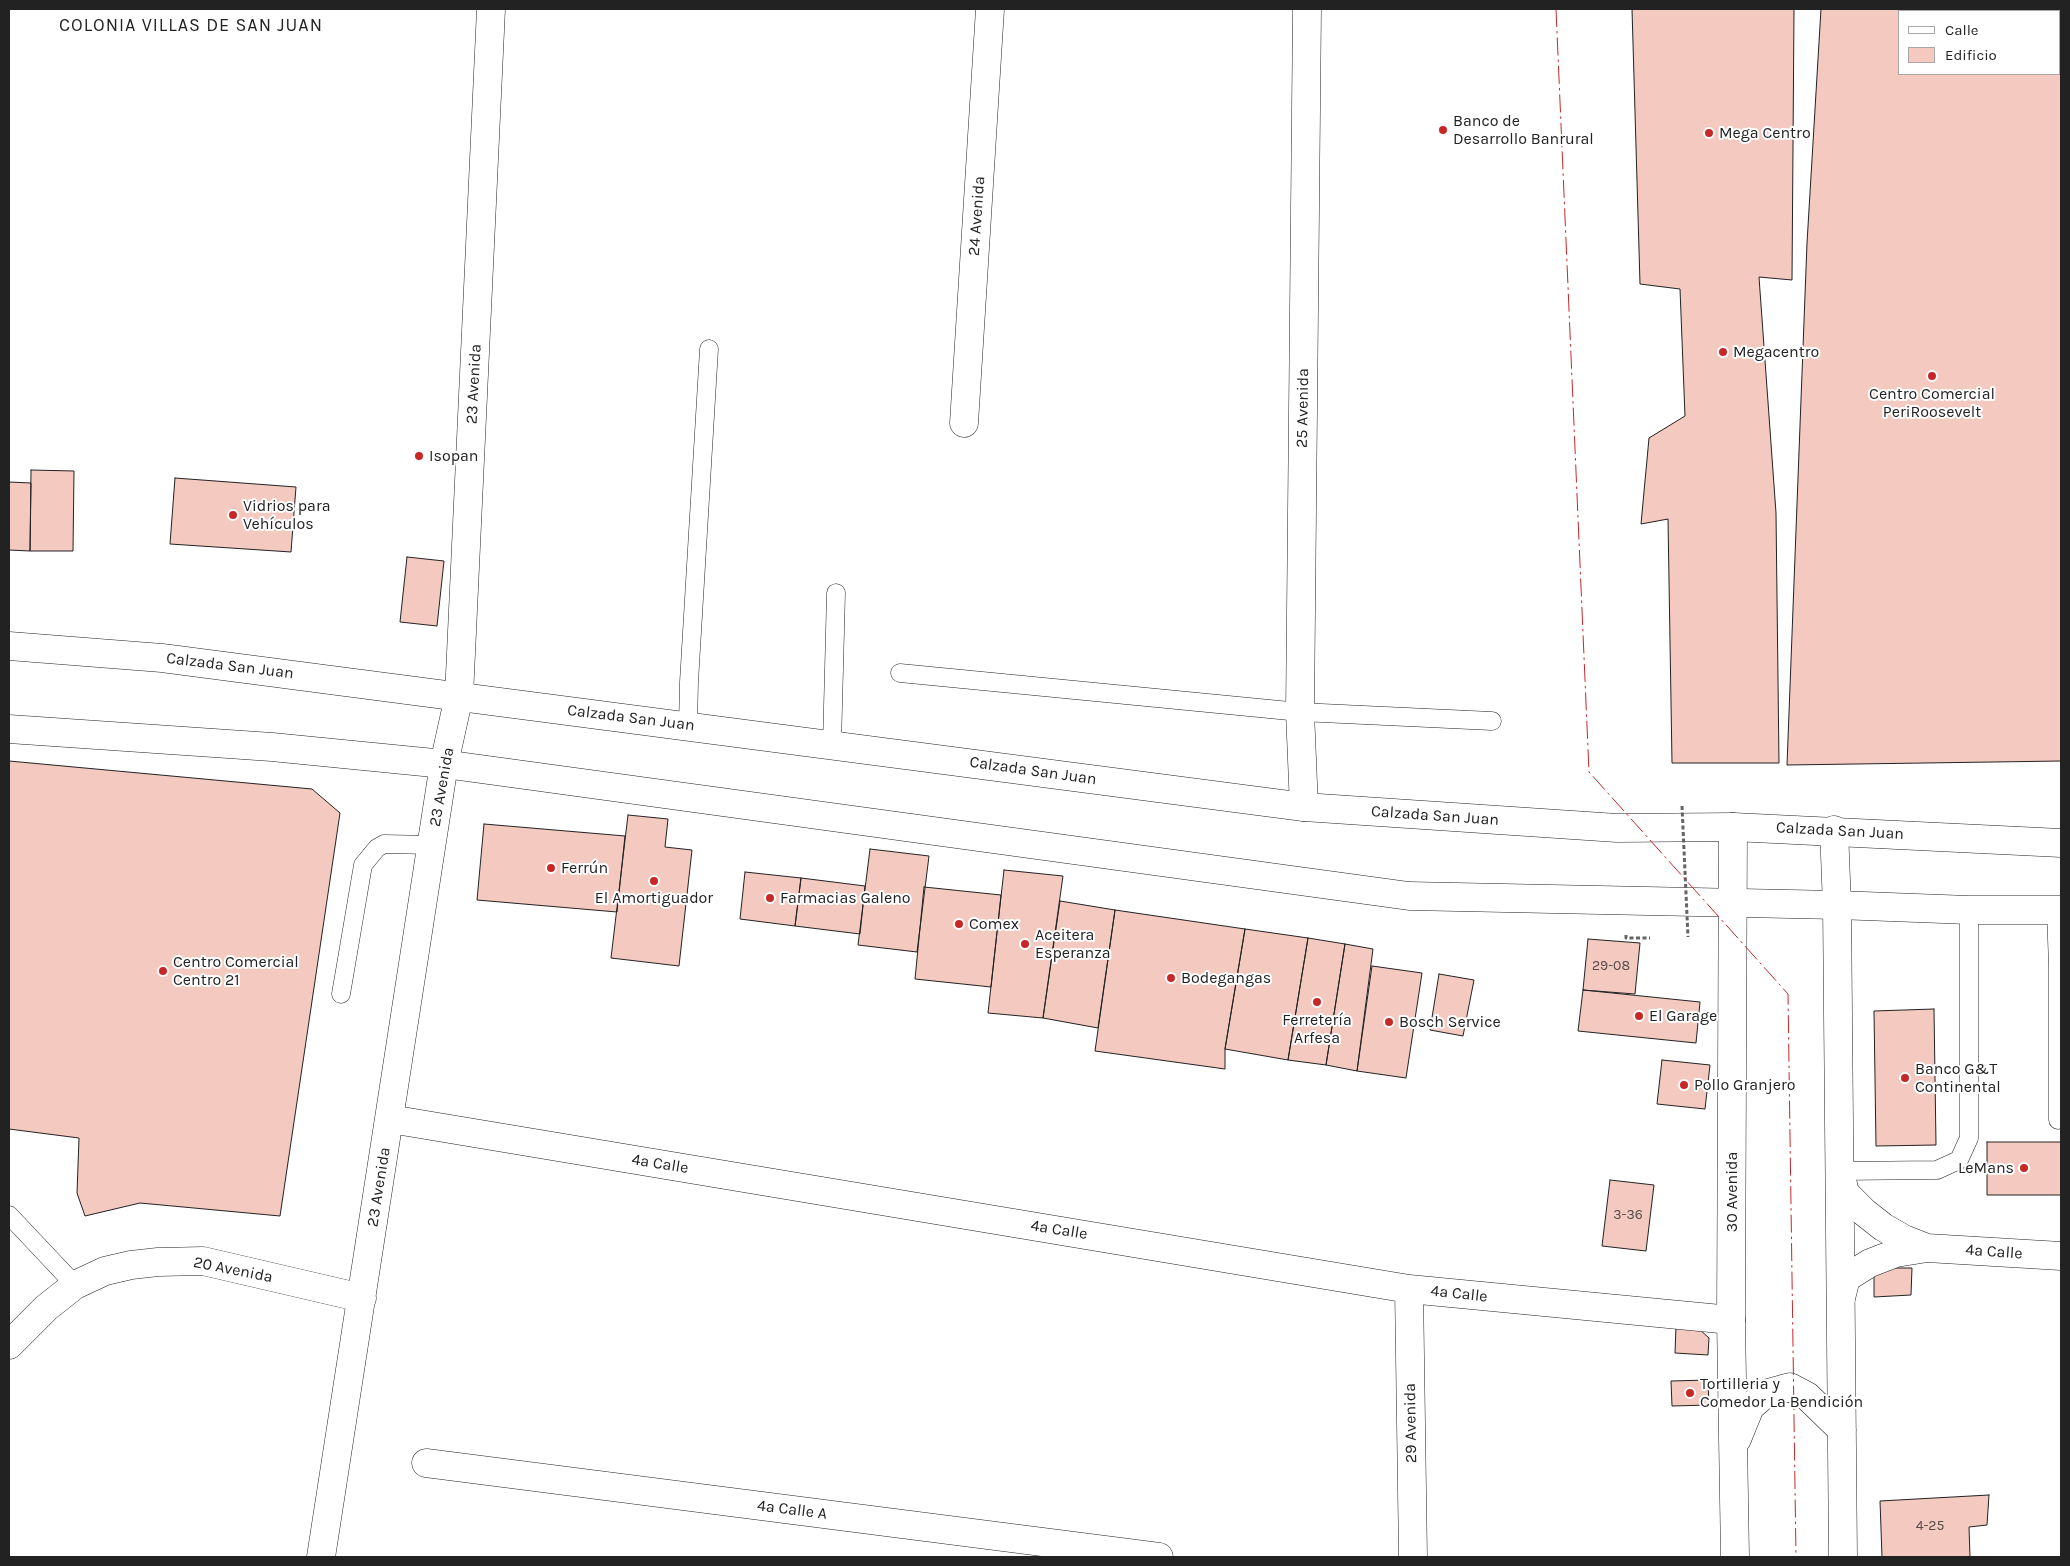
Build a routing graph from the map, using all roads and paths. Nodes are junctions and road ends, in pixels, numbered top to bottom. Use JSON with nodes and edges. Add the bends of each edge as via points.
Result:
{"nodes":[{"id":1,"x":491,"y":9,"type":"edge"},
{"id":2,"x":990,"y":9,"type":"edge"},
{"id":3,"x":1307,"y":9,"type":"edge"},
{"id":4,"x":709,"y":348,"type":"dead end"},
{"id":5,"x":964,"y":423,"type":"dead end"},
{"id":6,"x":836,"y":593,"type":"dead end"},
{"id":7,"x":9,"y":646,"type":"edge"},
{"id":8,"x":900,"y":673,"type":"dead end"},
{"id":9,"x":459,"y":696,"type":"junction"},
{"id":10,"x":1300,"y":712,"type":"junction"},
{"id":11,"x":1492,"y":721,"type":"dead end"},
{"id":12,"x":688,"y":725,"type":"junction"},
{"id":13,"x":9,"y":729,"type":"edge"},
{"id":14,"x":832,"y":744,"type":"junction"},
{"id":15,"x":444,"y":764,"type":"junction"},
{"id":16,"x":1682,"y":806,"type":"dead end"},
{"id":17,"x":1304,"y":807,"type":"junction"},
{"id":18,"x":1733,"y":827,"type":"junction"},
{"id":19,"x":1834,"y":830,"type":"junction"},
{"id":20,"x":2061,"y":842,"type":"edge"},
{"id":21,"x":432,"y":845,"type":"junction"},
{"id":22,"x":1734,"y":903,"type":"junction"},
{"id":23,"x":1837,"y":905,"type":"junction"},
{"id":24,"x":1970,"y":910,"type":"junction"},
{"id":25,"x":2058,"y":910,"type":"edge"},
{"id":26,"x":1688,"y":937,"type":"dead end"},
{"id":27,"x":341,"y":994,"type":"dead end"},
{"id":28,"x":390,"y":1119,"type":"junction"},
{"id":29,"x":2058,"y":1120,"type":"dead end"},
{"id":30,"x":1840,"y":1171,"type":"junction"},
{"id":31,"x":9,"y":1215,"type":"edge"},
{"id":32,"x":1927,"y":1248,"type":"junction"},
{"id":33,"x":2061,"y":1256,"type":"edge"},
{"id":34,"x":75,"y":1285,"type":"junction"},
{"id":35,"x":1410,"y":1289,"type":"junction"},
{"id":36,"x":362,"y":1298,"type":"junction"},
{"id":37,"x":1841,"y":1298,"type":"junction"},
{"id":38,"x":1731,"y":1320,"type":"junction"},
{"id":39,"x":9,"y":1345,"type":"edge"},
{"id":40,"x":1842,"y":1430,"type":"junction"},
{"id":41,"x":1733,"y":1450,"type":"junction"},
{"id":42,"x":426,"y":1463,"type":"dead end"},
{"id":43,"x":320,"y":1557,"type":"edge"},
{"id":44,"x":1159,"y":1557,"type":"edge"},
{"id":45,"x":1413,"y":1557,"type":"edge"},
{"id":46,"x":1735,"y":1557,"type":"edge"},
{"id":47,"x":1843,"y":1557,"type":"edge"}],
"edges":[{"from":1,"to":9,"type":"street","name":"23 Avenida"},
{"from":2,"to":5,"type":"street","name":"24 Avenida"},
{"from":3,"to":10,"type":"street","name":"25 Avenida"},
{"from":4,"to":12,"type":"lane"},
{"from":6,"to":14,"type":"lane"},
{"from":7,"to":9,"type":"street","name":"Calzada San Juan","via":[[162,658]]},
{"from":8,"to":10,"type":"lane"},
{"from":9,"to":12,"type":"street","name":"Calzada San Juan"},
{"from":9,"to":15,"type":"street","name":"23 Avenida"},
{"from":10,"to":11,"type":"lane"},
{"from":10,"to":17,"type":"street","name":"25 Avenida"},
{"from":12,"to":14,"type":"street","name":"Calzada San Juan"},
{"from":13,"to":15,"type":"street","via":[[272,747]]},
{"from":14,"to":17,"type":"street","name":"Calzada San Juan"},
{"from":15,"to":21,"type":"street","name":"23 Avenida"},
{"from":15,"to":22,"type":"street","via":[[1409,896]]},
{"from":16,"to":26,"type":"path","bridge":true},
{"from":17,"to":18,"type":"street","name":"Calzada San Juan","via":[[1617,828]]},
{"from":18,"to":19,"type":"street","name":"Calzada San Juan"},
{"from":18,"to":22,"type":"street","name":"30 Avenida"},
{"from":19,"to":20,"type":"street","name":"Calzada San Juan"},
{"from":19,"to":23,"type":"street"},
{"from":21,"to":27,"type":"lane","via":[[384,844],[363,865]]},
{"from":21,"to":28,"type":"street","name":"23 Avenida"},
{"from":22,"to":23,"type":"street"},
{"from":22,"to":38,"type":"street","name":"30 Avenida"},
{"from":23,"to":24,"type":"street"},
{"from":23,"to":30,"type":"street"},
{"from":24,"to":25,"type":"street"},
{"from":24,"to":30,"type":"lane","via":[[1969,1138],[1959,1160],[1937,1170]]},
{"from":25,"to":29,"type":"lane"},
{"from":28,"to":35,"type":"street","name":"4a Calle"},
{"from":28,"to":36,"type":"street","name":"23 Avenida"},
{"from":30,"to":32,"type":"street","name":"4a Calle","via":[[1845,1193],[1864,1212],[1904,1239]]},
{"from":30,"to":37,"type":"street"},
{"from":31,"to":34,"type":"lane"},
{"from":32,"to":33,"type":"street","name":"4a Calle"},
{"from":32,"to":37,"type":"street","name":"4a Calle","via":[[1896,1253],[1870,1263],[1846,1278]]},
{"from":34,"to":36,"type":"street","name":"20 Avenida","via":[[104,1271],[131,1265],[202,1261]]},
{"from":34,"to":39,"type":"street","name":"20 Avenida"},
{"from":35,"to":38,"type":"street","name":"4a Calle"},
{"from":35,"to":45,"type":"street","name":"29 Avenida"},
{"from":36,"to":43,"type":"street","name":"23 Avenida"},
{"from":37,"to":40,"type":"street"},
{"from":38,"to":41,"type":"street","name":"30 Avenida"},
{"from":40,"to":41,"type":"street","via":[[1807,1396],[1790,1387],[1766,1394],[1750,1407]]},
{"from":40,"to":47,"type":"street"},
{"from":41,"to":46,"type":"street","name":"30 Avenida"},
{"from":42,"to":44,"type":"street","name":"4a Calle A"}]}
